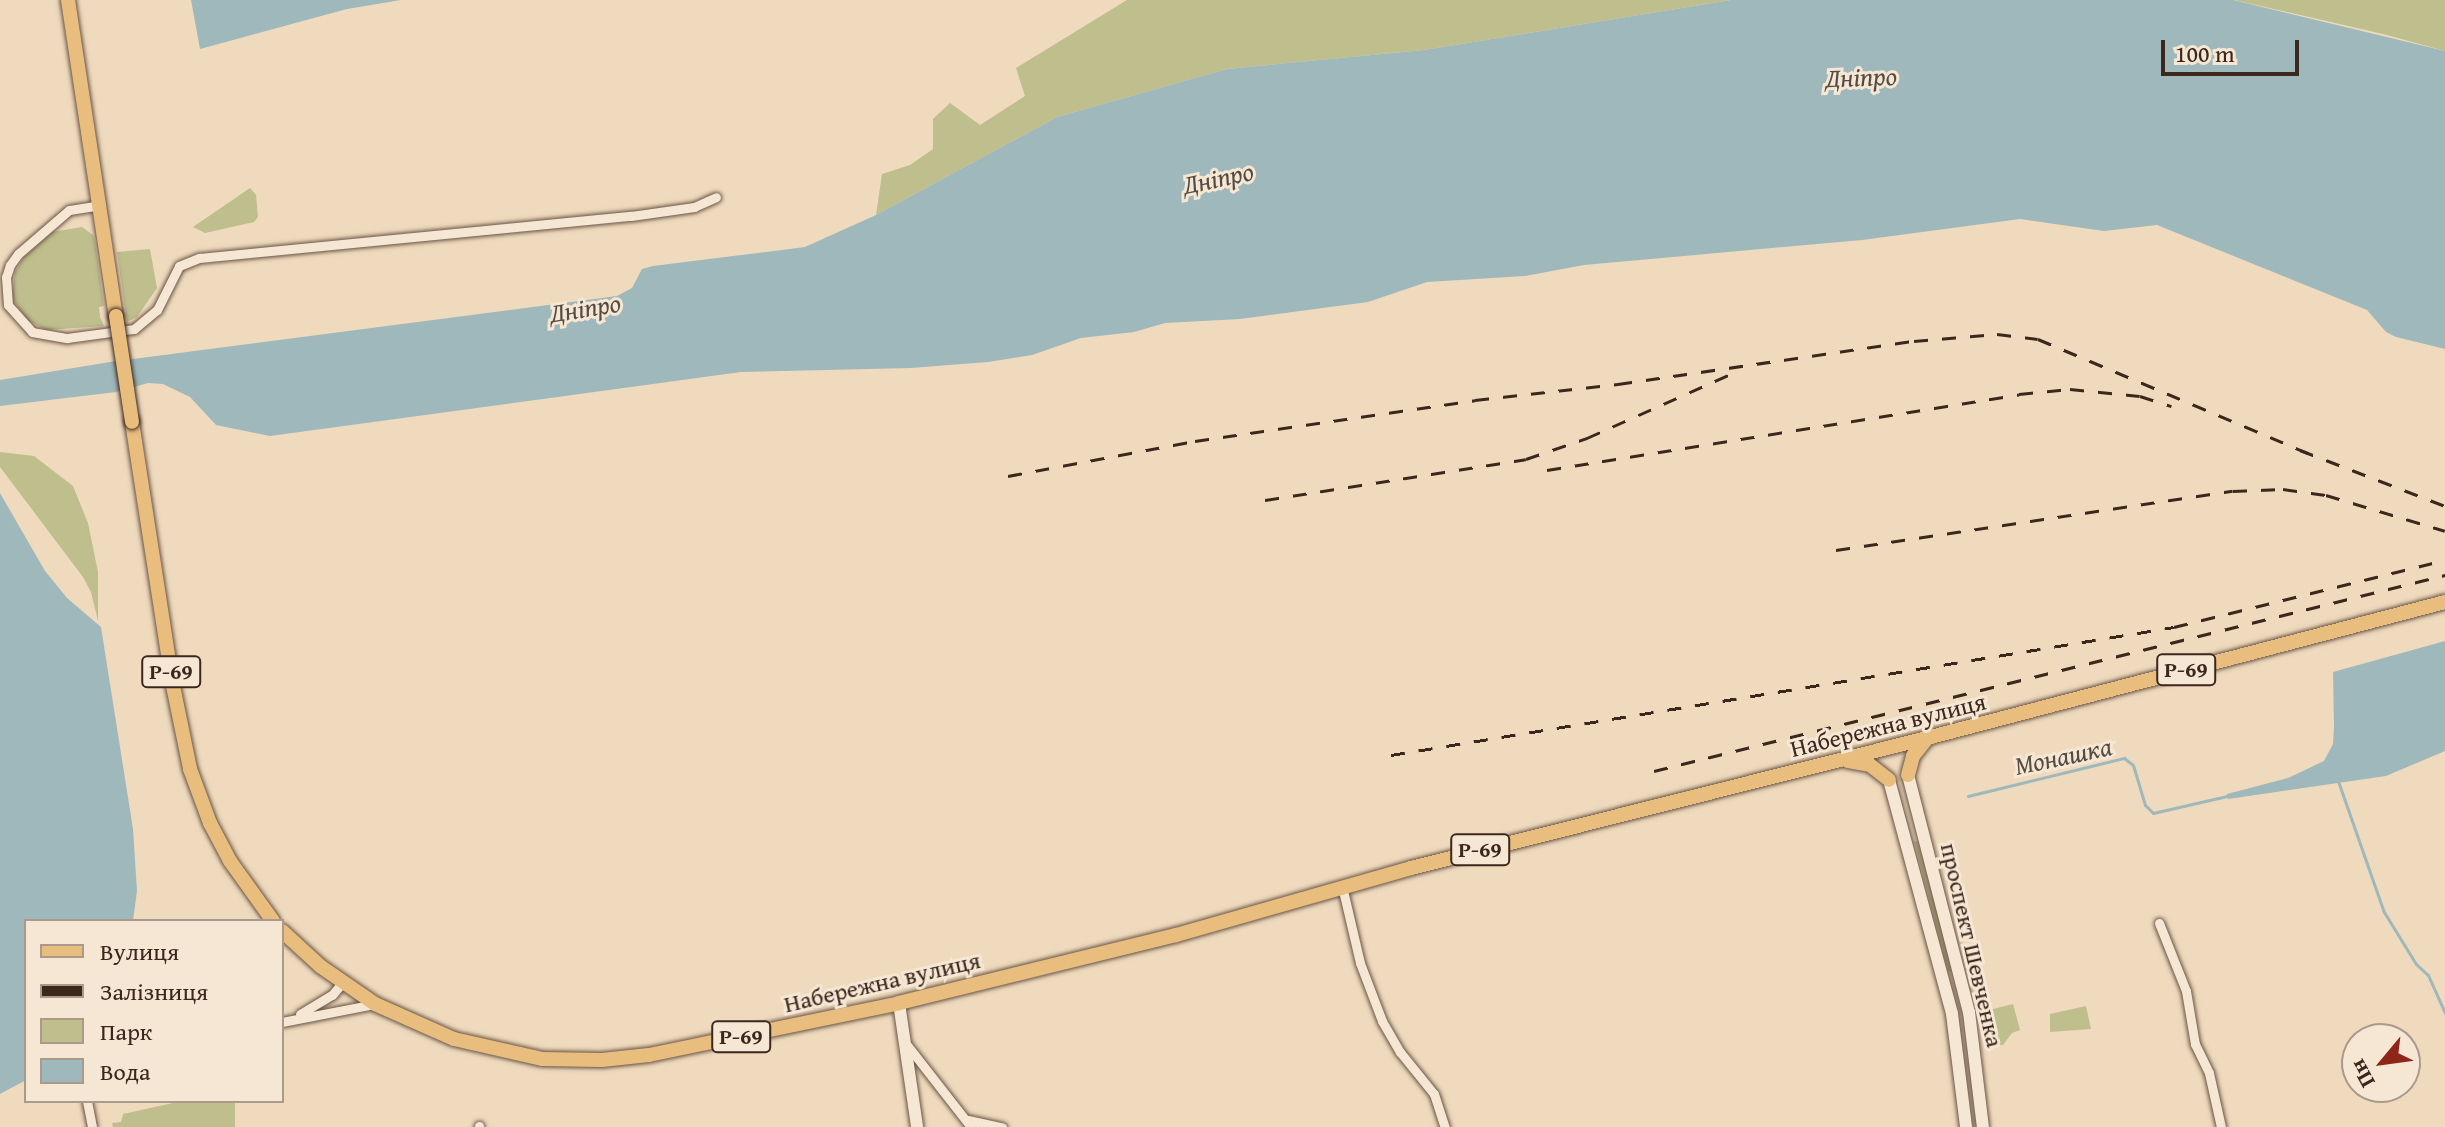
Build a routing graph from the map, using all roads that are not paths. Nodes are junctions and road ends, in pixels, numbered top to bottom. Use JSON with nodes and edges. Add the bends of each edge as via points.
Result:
{"nodes":[{"id":1,"x":68,"y":0,"type":"edge"},
{"id":2,"x":716,"y":197,"type":"dead end"},
{"id":3,"x":101,"y":205,"type":"junction"},
{"id":4,"x":2445,"y":602,"type":"edge"},
{"id":5,"x":1927,"y":738,"type":"junction"},
{"id":6,"x":1889,"y":748,"type":"junction"},
{"id":7,"x":1844,"y":760,"type":"junction"},
{"id":8,"x":1908,"y":775,"type":"junction"},
{"id":9,"x":1889,"y":780,"type":"junction"},
{"id":10,"x":1922,"y":833,"type":"junction"},
{"id":11,"x":1905,"y":837,"type":"junction"},
{"id":12,"x":1342,"y":886,"type":"junction"},
{"id":13,"x":272,"y":919,"type":"edge"},
{"id":14,"x":2159,"y":923,"type":"dead end"},
{"id":15,"x":284,"y":933,"type":"edge"},
{"id":16,"x":342,"y":983,"type":"junction"},
{"id":17,"x":899,"y":1003,"type":"junction"},
{"id":18,"x":375,"y":1004,"type":"junction"},
{"id":19,"x":284,"y":1021,"type":"edge"},
{"id":20,"x":284,"y":1022,"type":"edge"},
{"id":21,"x":907,"y":1045,"type":"junction"},
{"id":22,"x":87,"y":1103,"type":"edge"},
{"id":23,"x":968,"y":1123,"type":"edge"},
{"id":24,"x":92,"y":1127,"type":"edge"},
{"id":25,"x":917,"y":1127,"type":"edge"},
{"id":26,"x":1002,"y":1127,"type":"edge"},
{"id":27,"x":1445,"y":1127,"type":"edge"},
{"id":28,"x":1966,"y":1127,"type":"edge"},
{"id":29,"x":1983,"y":1127,"type":"edge"},
{"id":30,"x":2221,"y":1127,"type":"edge"}],
"edges":[{"from":1,"to":3,"type":"main road","number":"Р-69"},
{"from":2,"to":3,"type":"street","via":[[694,207],[631,216],[199,258],[179,266],[157,310],[134,329],[67,338],[32,332],[8,305],[10,265],[69,210]]},
{"from":3,"to":13,"type":"main road","number":"Р-69","bridge":true,"via":[[172,681],[190,769],[230,861]]},
{"from":4,"to":5,"type":"main road","name":"Набережна вулиця","number":"Р-69"},
{"from":5,"to":6,"type":"main road","name":"Набережна вулиця","number":"Р-69"},
{"from":5,"to":8,"type":"main road","via":[[1913,756]]},
{"from":6,"to":7,"type":"main road","name":"Набережна вулиця","number":"Р-69"},
{"from":6,"to":8,"type":"main road"},
{"from":6,"to":9,"type":"main road"},
{"from":7,"to":9,"type":"main road","via":[[1870,765]]},
{"from":7,"to":12,"type":"main road","name":"Набережна вулиця","number":"Р-69"},
{"from":8,"to":10,"type":"street","name":"проспект Шевченка"},
{"from":9,"to":11,"type":"street","name":"проспект Шевченка"},
{"from":10,"to":11,"type":"street"},
{"from":10,"to":29,"type":"street","name":"проспект Шевченка","via":[[1973,1035]]},
{"from":11,"to":28,"type":"street","name":"проспект Шевченка","via":[[1952,1014]]},
{"from":12,"to":17,"type":"main road","name":"Набережна вулиця","number":"Р-69","via":[[1176,935]]},
{"from":12,"to":27,"type":"street","via":[[1360,963],[1382,1021],[1434,1094]]},
{"from":14,"to":30,"type":"street","via":[[2186,991],[2195,1044],[2209,1073]]},
{"from":15,"to":16,"type":"main road","number":"Р-69"},
{"from":16,"to":18,"type":"main road","name":"Набережна вулиця","number":"Р-69"},
{"from":16,"to":19,"type":"street","via":[[332,995]]},
{"from":17,"to":18,"type":"main road","name":"Набережна вулиця","number":"Р-69","via":[[680,1049],[571,1060],[481,1047]]},
{"from":17,"to":21,"type":"street"},
{"from":18,"to":20,"type":"street"},
{"from":21,"to":23,"type":"street"},
{"from":21,"to":25,"type":"street"},
{"from":22,"to":24,"type":"street"},
{"from":23,"to":26,"type":"street"}]}
